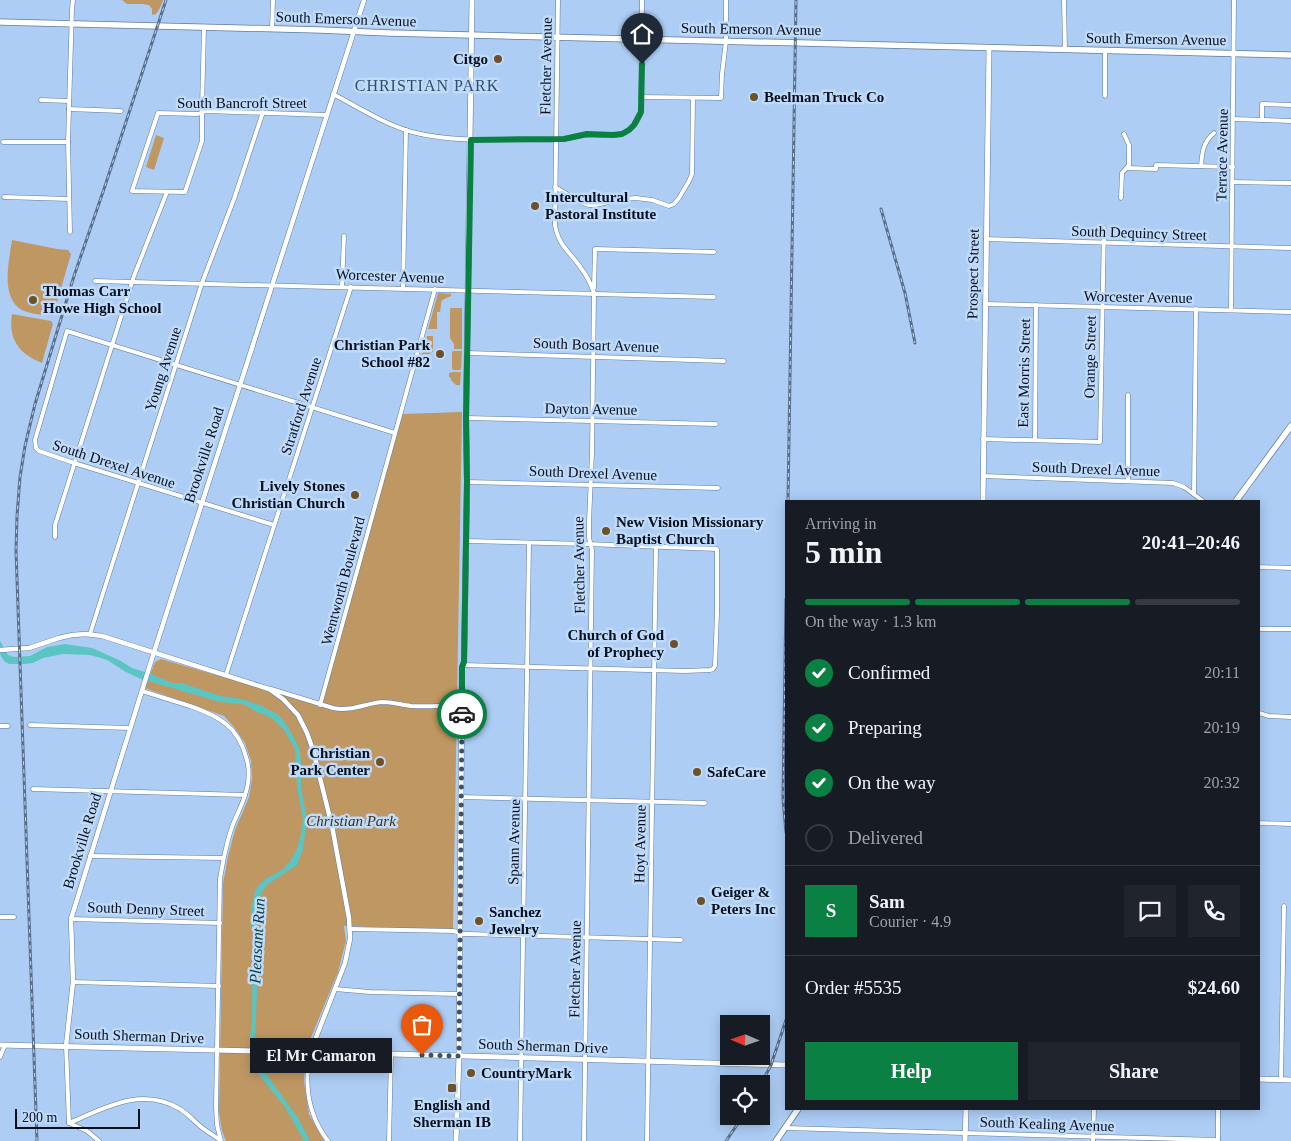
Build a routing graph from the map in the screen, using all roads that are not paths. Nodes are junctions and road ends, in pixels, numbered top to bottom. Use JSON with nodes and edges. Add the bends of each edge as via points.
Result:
{"nodes":[{"id":1,"x":73,"y":0,"type":"edge"},
{"id":2,"x":273,"y":0,"type":"edge"},
{"id":3,"x":364,"y":0,"type":"edge"},
{"id":4,"x":472,"y":0,"type":"edge"},
{"id":5,"x":558,"y":0,"type":"edge"},
{"id":6,"x":642,"y":0,"type":"edge"},
{"id":7,"x":726,"y":0,"type":"edge"},
{"id":8,"x":1064,"y":0,"type":"edge"},
{"id":9,"x":1234,"y":0,"type":"edge"},
{"id":10,"x":0,"y":22,"type":"edge"},
{"id":11,"x":72,"y":24,"type":"junction"},
{"id":12,"x":204,"y":28,"type":"junction"},
{"id":13,"x":272,"y":29,"type":"junction"},
{"id":14,"x":353,"y":32,"type":"junction"},
{"id":15,"x":472,"y":35,"type":"junction"},
{"id":16,"x":558,"y":37,"type":"junction"},
{"id":17,"x":642,"y":39,"type":"junction"},
{"id":18,"x":726,"y":41,"type":"junction"},
{"id":19,"x":989,"y":48,"type":"junction"},
{"id":20,"x":1065,"y":50,"type":"junction"},
{"id":21,"x":1105,"y":51,"type":"junction"},
{"id":22,"x":1234,"y":54,"type":"junction"},
{"id":23,"x":1291,"y":55,"type":"edge"},
{"id":24,"x":333,"y":94,"type":"junction"},
{"id":25,"x":1105,"y":96,"type":"dead end"},
{"id":26,"x":641,"y":97,"type":"junction"},
{"id":27,"x":693,"y":98,"type":"junction"},
{"id":28,"x":41,"y":100,"type":"dead end"},
{"id":29,"x":69,"y":101,"type":"junction"},
{"id":30,"x":1291,"y":104,"type":"edge"},
{"id":31,"x":69,"y":109,"type":"junction"},
{"id":32,"x":121,"y":110,"type":"dead end"},
{"id":33,"x":202,"y":112,"type":"junction"},
{"id":34,"x":263,"y":112,"type":"junction"},
{"id":35,"x":326,"y":115,"type":"junction"},
{"id":36,"x":1233,"y":119,"type":"junction"},
{"id":37,"x":1262,"y":120,"type":"junction"},
{"id":38,"x":1291,"y":120,"type":"edge"},
{"id":39,"x":406,"y":130,"type":"junction"},
{"id":40,"x":1124,"y":134,"type":"dead end"},
{"id":41,"x":1210,"y":134,"type":"dead end"},
{"id":42,"x":556,"y":139,"type":"junction"},
{"id":43,"x":471,"y":140,"type":"junction"},
{"id":44,"x":3,"y":142,"type":"dead end"},
{"id":45,"x":68,"y":142,"type":"junction"},
{"id":46,"x":1201,"y":166,"type":"junction"},
{"id":47,"x":1233,"y":166,"type":"junction"},
{"id":48,"x":1127,"y":168,"type":"junction"},
{"id":49,"x":1233,"y":182,"type":"junction"},
{"id":50,"x":1291,"y":183,"type":"edge"},
{"id":51,"x":555,"y":187,"type":"junction"},
{"id":52,"x":167,"y":192,"type":"junction"},
{"id":53,"x":4,"y":197,"type":"dead end"},
{"id":54,"x":69,"y":198,"type":"junction"},
{"id":55,"x":1121,"y":198,"type":"dead end"},
{"id":56,"x":1104,"y":228,"type":"dead end"},
{"id":57,"x":70,"y":232,"type":"dead end"},
{"id":58,"x":344,"y":236,"type":"dead end"},
{"id":59,"x":986,"y":239,"type":"junction"},
{"id":60,"x":1104,"y":243,"type":"junction"},
{"id":61,"x":1232,"y":246,"type":"junction"},
{"id":62,"x":1291,"y":248,"type":"edge"},
{"id":63,"x":714,"y":252,"type":"dead end"},
{"id":64,"x":95,"y":281,"type":"dead end"},
{"id":65,"x":133,"y":281,"type":"junction"},
{"id":66,"x":202,"y":283,"type":"junction"},
{"id":67,"x":272,"y":285,"type":"junction"},
{"id":68,"x":342,"y":286,"type":"junction"},
{"id":69,"x":350,"y":287,"type":"junction"},
{"id":70,"x":403,"y":288,"type":"junction"},
{"id":71,"x":435,"y":289,"type":"junction"},
{"id":72,"x":468,"y":290,"type":"junction"},
{"id":73,"x":594,"y":293,"type":"junction"},
{"id":74,"x":714,"y":297,"type":"dead end"},
{"id":75,"x":985,"y":304,"type":"junction"},
{"id":76,"x":1036,"y":305,"type":"junction"},
{"id":77,"x":1102,"y":307,"type":"junction"},
{"id":78,"x":1196,"y":309,"type":"junction"},
{"id":79,"x":1231,"y":310,"type":"junction"},
{"id":80,"x":1291,"y":312,"type":"edge"},
{"id":81,"x":112,"y":345,"type":"junction"},
{"id":82,"x":467,"y":353,"type":"junction"},
{"id":83,"x":593,"y":357,"type":"junction"},
{"id":84,"x":724,"y":361,"type":"dead end"},
{"id":85,"x":176,"y":365,"type":"junction"},
{"id":86,"x":240,"y":385,"type":"junction"},
{"id":87,"x":1128,"y":395,"type":"dead end"},
{"id":88,"x":312,"y":407,"type":"junction"},
{"id":89,"x":466,"y":418,"type":"junction"},
{"id":90,"x":592,"y":420,"type":"junction"},
{"id":91,"x":716,"y":424,"type":"dead end"},
{"id":92,"x":1291,"y":426,"type":"edge"},
{"id":93,"x":395,"y":433,"type":"junction"},
{"id":94,"x":983,"y":439,"type":"junction"},
{"id":95,"x":1035,"y":440,"type":"junction"},
{"id":96,"x":74,"y":463,"type":"junction"},
{"id":97,"x":983,"y":476,"type":"junction"},
{"id":98,"x":1128,"y":481,"type":"junction"},
{"id":99,"x":467,"y":482,"type":"junction"},
{"id":100,"x":138,"y":483,"type":"junction"},
{"id":101,"x":591,"y":484,"type":"junction"},
{"id":102,"x":718,"y":488,"type":"dead end"},
{"id":103,"x":1194,"y":494,"type":"junction"},
{"id":104,"x":983,"y":500,"type":"edge"},
{"id":105,"x":1202,"y":500,"type":"edge"},
{"id":106,"x":1237,"y":500,"type":"edge"},
{"id":107,"x":202,"y":503,"type":"junction"},
{"id":108,"x":274,"y":525,"type":"junction"},
{"id":109,"x":55,"y":537,"type":"dead end"},
{"id":110,"x":466,"y":541,"type":"junction"},
{"id":111,"x":529,"y":543,"type":"junction"},
{"id":112,"x":591,"y":544,"type":"junction"},
{"id":113,"x":656,"y":546,"type":"junction"},
{"id":114,"x":1260,"y":567,"type":"edge"},
{"id":115,"x":1291,"y":568,"type":"edge"},
{"id":116,"x":1260,"y":629,"type":"edge"},
{"id":117,"x":1291,"y":630,"type":"edge"},
{"id":118,"x":90,"y":634,"type":"junction"},
{"id":119,"x":0,"y":650,"type":"edge"},
{"id":120,"x":154,"y":652,"type":"junction"},
{"id":121,"x":463,"y":665,"type":"junction"},
{"id":122,"x":527,"y":666,"type":"junction"},
{"id":123,"x":590,"y":669,"type":"junction"},
{"id":124,"x":654,"y":670,"type":"junction"},
{"id":125,"x":226,"y":676,"type":"junction"},
{"id":126,"x":269,"y":689,"type":"junction"},
{"id":127,"x":142,"y":691,"type":"junction"},
{"id":128,"x":320,"y":705,"type":"junction"},
{"id":129,"x":462,"y":705,"type":"junction"},
{"id":130,"x":1260,"y":713,"type":"edge"},
{"id":131,"x":1291,"y":717,"type":"edge"},
{"id":132,"x":30,"y":725,"type":"dead end"},
{"id":133,"x":0,"y":726,"type":"edge"},
{"id":134,"x":8,"y":726,"type":"dead end"},
{"id":135,"x":130,"y":728,"type":"junction"},
{"id":136,"x":33,"y":789,"type":"dead end"},
{"id":137,"x":110,"y":791,"type":"junction"},
{"id":138,"x":245,"y":795,"type":"junction"},
{"id":139,"x":461,"y":797,"type":"junction"},
{"id":140,"x":526,"y":799,"type":"junction"},
{"id":141,"x":588,"y":800,"type":"junction"},
{"id":142,"x":652,"y":802,"type":"junction"},
{"id":143,"x":705,"y":803,"type":"dead end"},
{"id":144,"x":1260,"y":823,"type":"edge"},
{"id":145,"x":1291,"y":824,"type":"edge"},
{"id":146,"x":90,"y":856,"type":"junction"},
{"id":147,"x":223,"y":858,"type":"junction"},
{"id":148,"x":1284,"y":906,"type":"dead end"},
{"id":149,"x":0,"y":917,"type":"edge"},
{"id":150,"x":14,"y":917,"type":"dead end"},
{"id":151,"x":71,"y":919,"type":"junction"},
{"id":152,"x":220,"y":922,"type":"junction"},
{"id":153,"x":350,"y":929,"type":"junction"},
{"id":154,"x":460,"y":933,"type":"junction"},
{"id":155,"x":523,"y":936,"type":"junction"},
{"id":156,"x":587,"y":938,"type":"junction"},
{"id":157,"x":650,"y":939,"type":"junction"},
{"id":158,"x":681,"y":940,"type":"dead end"},
{"id":159,"x":73,"y":982,"type":"junction"},
{"id":160,"x":219,"y":986,"type":"junction"},
{"id":161,"x":336,"y":988,"type":"junction"},
{"id":162,"x":459,"y":994,"type":"junction"},
{"id":163,"x":2,"y":1045,"type":"edge"},
{"id":164,"x":66,"y":1046,"type":"junction"},
{"id":165,"x":218,"y":1050,"type":"junction"},
{"id":166,"x":310,"y":1053,"type":"junction"},
{"id":167,"x":391,"y":1054,"type":"junction"},
{"id":168,"x":459,"y":1056,"type":"junction"},
{"id":169,"x":0,"y":1057,"type":"edge"},
{"id":170,"x":522,"y":1058,"type":"junction"},
{"id":171,"x":585,"y":1060,"type":"junction"},
{"id":172,"x":648,"y":1062,"type":"junction"},
{"id":173,"x":785,"y":1065,"type":"edge"},
{"id":174,"x":1260,"y":1079,"type":"edge"},
{"id":175,"x":1281,"y":1079,"type":"junction"},
{"id":176,"x":1291,"y":1080,"type":"edge"},
{"id":177,"x":797,"y":1110,"type":"edge"},
{"id":178,"x":966,"y":1110,"type":"edge"},
{"id":179,"x":1094,"y":1110,"type":"edge"},
{"id":180,"x":1218,"y":1110,"type":"edge"},
{"id":181,"x":69,"y":1123,"type":"junction"},
{"id":182,"x":785,"y":1128,"type":"junction"},
{"id":183,"x":965,"y":1133,"type":"junction"},
{"id":184,"x":1094,"y":1139,"type":"edge"},
{"id":185,"x":99,"y":1141,"type":"edge"},
{"id":186,"x":221,"y":1141,"type":"edge"},
{"id":187,"x":328,"y":1141,"type":"edge"},
{"id":188,"x":389,"y":1141,"type":"edge"},
{"id":189,"x":456,"y":1141,"type":"edge"},
{"id":190,"x":520,"y":1141,"type":"edge"},
{"id":191,"x":584,"y":1141,"type":"edge"},
{"id":192,"x":647,"y":1141,"type":"edge"},
{"id":193,"x":776,"y":1141,"type":"edge"},
{"id":194,"x":965,"y":1141,"type":"edge"},
{"id":195,"x":1218,"y":1141,"type":"edge"}],
"edges":[{"from":1,"to":11,"type":"street"},
{"from":2,"to":13,"type":"street"},
{"from":3,"to":14,"type":"street","name":"Brookville Road"},
{"from":4,"to":15,"type":"main road"},
{"from":5,"to":16,"type":"street","name":"Fletcher Avenue"},
{"from":6,"to":17,"type":"street"},
{"from":7,"to":18,"type":"street"},
{"from":8,"to":20,"type":"street"},
{"from":9,"to":22,"type":"street","name":"Terrace Avenue"},
{"from":10,"to":11,"type":"main road","name":"South Emerson Avenue"},
{"from":11,"to":12,"type":"main road","name":"South Emerson Avenue"},
{"from":11,"to":29,"type":"street"},
{"from":12,"to":13,"type":"main road","name":"South Emerson Avenue"},
{"from":12,"to":33,"type":"street"},
{"from":13,"to":14,"type":"main road","name":"South Emerson Avenue"},
{"from":14,"to":15,"type":"main road","name":"South Emerson Avenue"},
{"from":14,"to":24,"type":"street","name":"Brookville Road"},
{"from":15,"to":16,"type":"main road","name":"South Emerson Avenue"},
{"from":15,"to":43,"type":"main road"},
{"from":16,"to":17,"type":"main road","name":"South Emerson Avenue"},
{"from":16,"to":42,"type":"street","name":"Fletcher Avenue"},
{"from":17,"to":18,"type":"main road","name":"South Emerson Avenue"},
{"from":17,"to":26,"type":"street"},
{"from":18,"to":19,"type":"main road","name":"South Emerson Avenue"},
{"from":18,"to":27,"type":"street","via":[[721,98]]},
{"from":19,"to":20,"type":"main road","name":"South Emerson Avenue"},
{"from":19,"to":59,"type":"main road","name":"Prospect Street"},
{"from":20,"to":21,"type":"main road","name":"South Emerson Avenue"},
{"from":21,"to":22,"type":"main road","name":"South Emerson Avenue"},
{"from":21,"to":25,"type":"street"},
{"from":22,"to":23,"type":"main road","name":"South Emerson Avenue"},
{"from":22,"to":36,"type":"street","name":"Terrace Avenue"},
{"from":24,"to":35,"type":"street","name":"Brookville Road"},
{"from":24,"to":39,"type":"street"},
{"from":26,"to":27,"type":"street"},
{"from":26,"to":42,"type":"street","via":[[640,116],[626,132]]},
{"from":27,"to":51,"type":"street","via":[[692,174],[674,204],[667,206],[636,198],[587,204]]},
{"from":28,"to":29,"type":"street"},
{"from":29,"to":31,"type":"street"},
{"from":30,"to":37,"type":"street","via":[[1262,104]]},
{"from":31,"to":32,"type":"street"},
{"from":31,"to":45,"type":"street"},
{"from":33,"to":34,"type":"street","name":"South Bancroft Street"},
{"from":33,"to":52,"type":"street","via":[[202,141],[185,192]]},
{"from":33,"to":52,"type":"street","name":"South Bancroft Street","via":[[158,113],[132,191]]},
{"from":34,"to":35,"type":"street","name":"South Bancroft Street"},
{"from":34,"to":66,"type":"street","name":"Young Avenue"},
{"from":35,"to":67,"type":"street","name":"Brookville Road"},
{"from":36,"to":37,"type":"street"},
{"from":36,"to":47,"type":"street","name":"Terrace Avenue"},
{"from":37,"to":38,"type":"street"},
{"from":39,"to":43,"type":"street"},
{"from":39,"to":70,"type":"street"},
{"from":40,"to":48,"type":"street","via":[[1130,148]]},
{"from":41,"to":46,"type":"street","via":[[1202,150]]},
{"from":42,"to":43,"type":"street"},
{"from":42,"to":51,"type":"street","name":"Fletcher Avenue"},
{"from":43,"to":72,"type":"main road"},
{"from":44,"to":45,"type":"street"},
{"from":45,"to":54,"type":"street"},
{"from":46,"to":47,"type":"street"},
{"from":46,"to":48,"type":"street"},
{"from":47,"to":49,"type":"street","name":"Terrace Avenue"},
{"from":48,"to":55,"type":"street","via":[[1122,173]]},
{"from":49,"to":50,"type":"street"},
{"from":49,"to":61,"type":"street","name":"Terrace Avenue"},
{"from":51,"to":73,"type":"street","name":"Fletcher Avenue","via":[[555,221],[559,239],[583,270]]},
{"from":52,"to":65,"type":"street"},
{"from":53,"to":54,"type":"street"},
{"from":54,"to":57,"type":"street"},
{"from":56,"to":60,"type":"street","name":"Orange Street"},
{"from":58,"to":68,"type":"street"},
{"from":59,"to":60,"type":"street","name":"South Dequincy Street"},
{"from":59,"to":75,"type":"main road","name":"Prospect Street"},
{"from":60,"to":61,"type":"street","name":"South Dequincy Street"},
{"from":60,"to":77,"type":"street","name":"Orange Street"},
{"from":61,"to":62,"type":"street","name":"South Dequincy Street"},
{"from":61,"to":79,"type":"street","name":"Terrace Avenue"},
{"from":63,"to":73,"type":"street","via":[[596,249]]},
{"from":64,"to":65,"type":"street","name":"Worcester Avenue"},
{"from":65,"to":66,"type":"street","name":"Worcester Avenue"},
{"from":65,"to":81,"type":"street"},
{"from":66,"to":67,"type":"street","name":"Worcester Avenue"},
{"from":66,"to":85,"type":"street","name":"Young Avenue"},
{"from":67,"to":68,"type":"street","name":"Worcester Avenue"},
{"from":67,"to":86,"type":"street","name":"Brookville Road"},
{"from":68,"to":69,"type":"street","name":"Worcester Avenue"},
{"from":69,"to":70,"type":"street","name":"Worcester Avenue"},
{"from":69,"to":88,"type":"street","name":"Stratford Avenue"},
{"from":70,"to":71,"type":"street","name":"Worcester Avenue"},
{"from":71,"to":72,"type":"street","name":"Worcester Avenue"},
{"from":71,"to":93,"type":"street","name":"Wentworth Boulevard"},
{"from":72,"to":73,"type":"street","name":"Worcester Avenue"},
{"from":72,"to":82,"type":"main road"},
{"from":73,"to":74,"type":"street","name":"Worcester Avenue"},
{"from":73,"to":83,"type":"street","name":"Fletcher Avenue"},
{"from":75,"to":76,"type":"street","name":"Worcester Avenue"},
{"from":75,"to":94,"type":"main road","name":"Prospect Street"},
{"from":76,"to":77,"type":"street","name":"Worcester Avenue"},
{"from":76,"to":95,"type":"street","name":"East Morris Street"},
{"from":77,"to":78,"type":"street","name":"Worcester Avenue"},
{"from":77,"to":95,"type":"street","name":"Orange Street","via":[[1100,442]]},
{"from":78,"to":79,"type":"street","name":"Worcester Avenue"},
{"from":78,"to":103,"type":"street"},
{"from":79,"to":80,"type":"street","name":"Worcester Avenue"},
{"from":81,"to":85,"type":"street"},
{"from":81,"to":96,"type":"street"},
{"from":81,"to":96,"type":"street","name":"South Drexel Avenue","via":[[67,331],[35,440],[39,451]]},
{"from":82,"to":83,"type":"street","name":"South Bosart Avenue"},
{"from":82,"to":89,"type":"main road"},
{"from":83,"to":84,"type":"street","name":"South Bosart Avenue"},
{"from":83,"to":90,"type":"street","name":"Fletcher Avenue"},
{"from":85,"to":86,"type":"street"},
{"from":85,"to":100,"type":"street","name":"Young Avenue"},
{"from":86,"to":88,"type":"street"},
{"from":86,"to":107,"type":"street","name":"Brookville Road"},
{"from":87,"to":98,"type":"street"},
{"from":88,"to":93,"type":"street"},
{"from":88,"to":108,"type":"street","name":"Stratford Avenue"},
{"from":89,"to":90,"type":"street","name":"Dayton Avenue"},
{"from":89,"to":99,"type":"main road"},
{"from":90,"to":91,"type":"street","name":"Dayton Avenue"},
{"from":90,"to":101,"type":"street","name":"Fletcher Avenue"},
{"from":92,"to":106,"type":"main road"},
{"from":93,"to":128,"type":"street","name":"Wentworth Boulevard"},
{"from":94,"to":95,"type":"street"},
{"from":94,"to":97,"type":"main road","name":"Prospect Street"},
{"from":96,"to":100,"type":"street","name":"South Drexel Avenue"},
{"from":96,"to":109,"type":"street","via":[[55,525]]},
{"from":97,"to":98,"type":"street","name":"South Drexel Avenue"},
{"from":97,"to":104,"type":"main road","name":"Prospect Street"},
{"from":98,"to":103,"type":"street","name":"South Drexel Avenue","via":[[1173,483]]},
{"from":99,"to":101,"type":"street","name":"South Drexel Avenue"},
{"from":99,"to":110,"type":"main road"},
{"from":100,"to":107,"type":"street","name":"South Drexel Avenue"},
{"from":100,"to":118,"type":"street","name":"Young Avenue"},
{"from":101,"to":102,"type":"street","name":"South Drexel Avenue"},
{"from":101,"to":112,"type":"street","name":"Fletcher Avenue"},
{"from":103,"to":105,"type":"street","name":"South Drexel Avenue"},
{"from":107,"to":108,"type":"street","name":"South Drexel Avenue"},
{"from":107,"to":120,"type":"street","name":"Brookville Road"},
{"from":108,"to":125,"type":"street","name":"Stratford Avenue"},
{"from":110,"to":111,"type":"street"},
{"from":110,"to":121,"type":"main road"},
{"from":111,"to":112,"type":"street"},
{"from":111,"to":122,"type":"street","name":"Spann Avenue"},
{"from":112,"to":113,"type":"street"},
{"from":112,"to":123,"type":"street","name":"Fletcher Avenue"},
{"from":113,"to":124,"type":"street","name":"Hoyt Avenue"},
{"from":113,"to":124,"type":"street","via":[[717,548],[717,627],[713,669]]},
{"from":114,"to":115,"type":"street"},
{"from":116,"to":117,"type":"street"},
{"from":118,"to":119,"type":"street","via":[[66,636],[32,648]]},
{"from":118,"to":120,"type":"street"},
{"from":120,"to":125,"type":"street"},
{"from":120,"to":127,"type":"street","name":"Brookville Road"},
{"from":121,"to":122,"type":"street"},
{"from":121,"to":129,"type":"main road"},
{"from":122,"to":123,"type":"street"},
{"from":122,"to":140,"type":"street","name":"Spann Avenue"},
{"from":123,"to":124,"type":"street"},
{"from":123,"to":141,"type":"street","name":"Fletcher Avenue"},
{"from":124,"to":142,"type":"street","name":"Hoyt Avenue"},
{"from":125,"to":126,"type":"street"},
{"from":126,"to":128,"type":"street"},
{"from":126,"to":153,"type":"street","via":[[298,715],[312,747],[334,838]]},
{"from":127,"to":135,"type":"street","name":"Brookville Road"},
{"from":127,"to":138,"type":"street","via":[[207,712],[230,728],[247,758]]},
{"from":128,"to":129,"type":"street","via":[[341,710],[381,702],[418,706]]},
{"from":129,"to":139,"type":"main road"},
{"from":130,"to":131,"type":"street"},
{"from":132,"to":135,"type":"street"},
{"from":133,"to":134,"type":"street"},
{"from":135,"to":137,"type":"street","name":"Brookville Road"},
{"from":136,"to":137,"type":"street"},
{"from":137,"to":138,"type":"street"},
{"from":137,"to":146,"type":"street","name":"Brookville Road"},
{"from":138,"to":147,"type":"street"},
{"from":139,"to":140,"type":"street"},
{"from":139,"to":154,"type":"main road"},
{"from":140,"to":141,"type":"street"},
{"from":140,"to":155,"type":"street","name":"Spann Avenue"},
{"from":141,"to":142,"type":"street"},
{"from":141,"to":156,"type":"street","name":"Fletcher Avenue"},
{"from":142,"to":143,"type":"street"},
{"from":142,"to":157,"type":"street","name":"Hoyt Avenue"},
{"from":144,"to":145,"type":"street"},
{"from":146,"to":147,"type":"street"},
{"from":146,"to":151,"type":"street","name":"Brookville Road"},
{"from":147,"to":152,"type":"street"},
{"from":148,"to":175,"type":"street"},
{"from":149,"to":150,"type":"street"},
{"from":151,"to":152,"type":"street","name":"South Denny Street"},
{"from":151,"to":159,"type":"street","name":"Brookville Road"},
{"from":152,"to":160,"type":"street"},
{"from":153,"to":154,"type":"street"},
{"from":153,"to":161,"type":"street","via":[[347,957]]},
{"from":154,"to":155,"type":"street"},
{"from":154,"to":162,"type":"main road"},
{"from":155,"to":156,"type":"street"},
{"from":155,"to":170,"type":"street","name":"Spann Avenue"},
{"from":156,"to":157,"type":"street"},
{"from":156,"to":171,"type":"street","name":"Fletcher Avenue"},
{"from":157,"to":158,"type":"street"},
{"from":157,"to":172,"type":"street","name":"Hoyt Avenue"},
{"from":159,"to":160,"type":"street"},
{"from":159,"to":164,"type":"street","name":"Brookville Road"},
{"from":160,"to":165,"type":"street"},
{"from":161,"to":162,"type":"street"},
{"from":161,"to":166,"type":"street"},
{"from":162,"to":168,"type":"main road"},
{"from":163,"to":164,"type":"main road","name":"South Sherman Drive"},
{"from":163,"to":169,"type":"street"},
{"from":164,"to":165,"type":"main road","name":"South Sherman Drive"},
{"from":164,"to":181,"type":"street"},
{"from":165,"to":166,"type":"main road","name":"South Sherman Drive"},
{"from":165,"to":186,"type":"street","via":[[216,1113]]},
{"from":166,"to":167,"type":"main road","name":"South Sherman Drive"},
{"from":166,"to":187,"type":"street","via":[[308,1096]]},
{"from":167,"to":168,"type":"main road","name":"South Sherman Drive"},
{"from":167,"to":188,"type":"street"},
{"from":168,"to":170,"type":"main road","name":"South Sherman Drive"},
{"from":168,"to":189,"type":"main road"},
{"from":170,"to":171,"type":"main road","name":"South Sherman Drive"},
{"from":170,"to":190,"type":"street","name":"Spann Avenue"},
{"from":171,"to":172,"type":"main road","name":"South Sherman Drive"},
{"from":171,"to":191,"type":"street","name":"Fletcher Avenue"},
{"from":172,"to":173,"type":"main road","name":"South Sherman Drive"},
{"from":172,"to":192,"type":"street","name":"Hoyt Avenue"},
{"from":174,"to":175,"type":"main road"},
{"from":175,"to":176,"type":"main road"},
{"from":177,"to":182,"type":"main road"},
{"from":178,"to":183,"type":"main road"},
{"from":179,"to":184,"type":"street"},
{"from":180,"to":195,"type":"street"},
{"from":181,"to":185,"type":"street"},
{"from":181,"to":186,"type":"street","via":[[125,1101],[149,1099],[180,1109]]},
{"from":182,"to":183,"type":"street","name":"South Kealing Avenue"},
{"from":182,"to":193,"type":"main road"},
{"from":183,"to":184,"type":"street","name":"South Kealing Avenue"},
{"from":183,"to":194,"type":"main road"},
{"from":184,"to":195,"type":"street","name":"South Kealing Avenue"}]}
